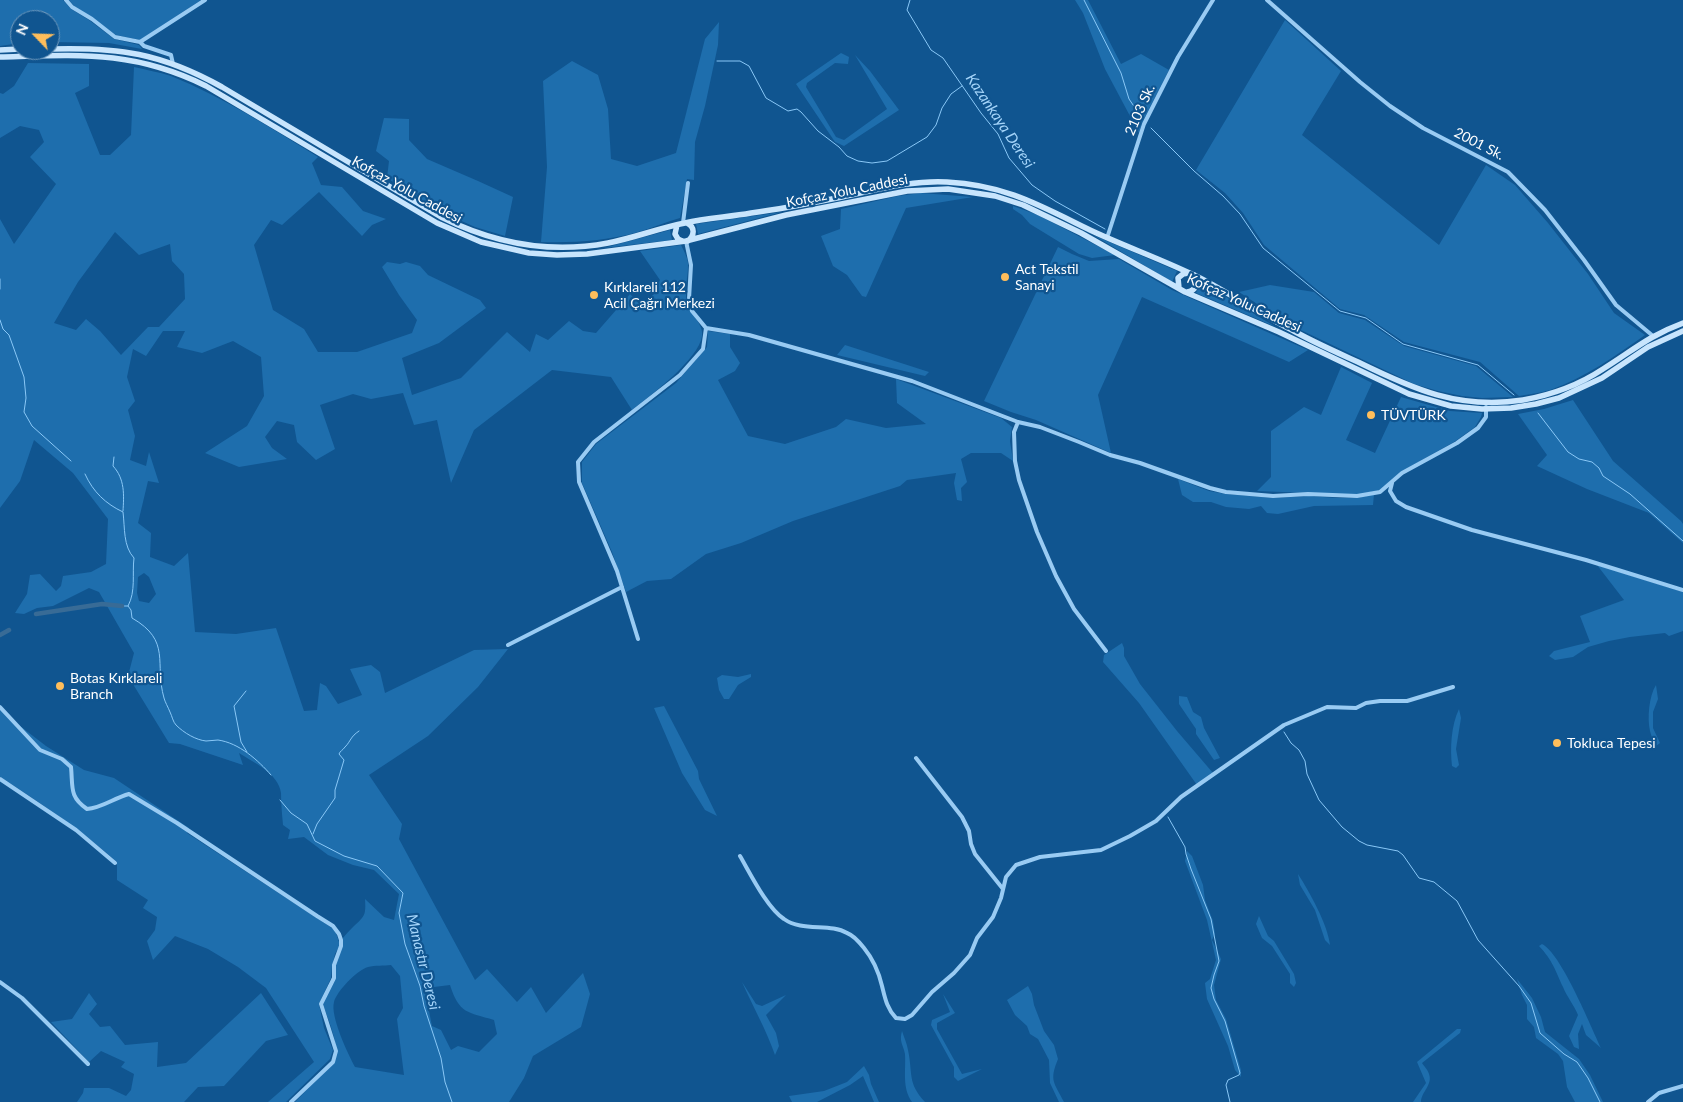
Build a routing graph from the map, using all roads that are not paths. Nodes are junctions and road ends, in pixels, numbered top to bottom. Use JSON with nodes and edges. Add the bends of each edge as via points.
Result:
{"nodes":[{"id":1,"x":66,"y":0,"type":"edge"},
{"id":2,"x":205,"y":0,"type":"edge"},
{"id":3,"x":1213,"y":0,"type":"edge"},
{"id":4,"x":1266,"y":0,"type":"edge"},
{"id":5,"x":140,"y":42,"type":"junction"},
{"id":6,"x":60,"y":49,"type":"edge"},
{"id":7,"x":0,"y":57,"type":"edge"},
{"id":8,"x":173,"y":64,"type":"junction"},
{"id":9,"x":688,"y":183,"type":"dead end"},
{"id":10,"x":683,"y":224,"type":"junction"},
{"id":11,"x":1107,"y":238,"type":"junction"},
{"id":12,"x":685,"y":242,"type":"junction"},
{"id":13,"x":1191,"y":274,"type":"junction"},
{"id":14,"x":1182,"y":290,"type":"junction"},
{"id":15,"x":1683,"y":323,"type":"edge"},
{"id":16,"x":706,"y":328,"type":"junction"},
{"id":17,"x":1683,"y":331,"type":"edge"},
{"id":18,"x":1653,"y":336,"type":"junction"},
{"id":19,"x":1486,"y":402,"type":"junction"},
{"id":20,"x":1486,"y":409,"type":"junction"},
{"id":21,"x":1018,"y":422,"type":"junction"},
{"id":22,"x":1392,"y":482,"type":"junction"},
{"id":23,"x":622,"y":587,"type":"junction"},
{"id":24,"x":1683,"y":590,"type":"edge"},
{"id":25,"x":638,"y":639,"type":"dead end"},
{"id":26,"x":508,"y":645,"type":"dead end"},
{"id":27,"x":1106,"y":651,"type":"dead end"},
{"id":28,"x":1453,"y":687,"type":"dead end"},
{"id":29,"x":0,"y":707,"type":"edge"},
{"id":30,"x":916,"y":758,"type":"dead end"},
{"id":31,"x":0,"y":780,"type":"edge"},
{"id":32,"x":740,"y":856,"type":"dead end"},
{"id":33,"x":115,"y":863,"type":"dead end"},
{"id":34,"x":1003,"y":890,"type":"junction"},
{"id":35,"x":0,"y":982,"type":"edge"},
{"id":36,"x":88,"y":1064,"type":"dead end"},
{"id":37,"x":1683,"y":1086,"type":"edge"},
{"id":38,"x":291,"y":1102,"type":"edge"},
{"id":39,"x":1648,"y":1102,"type":"edge"}],
"edges":[{"from":1,"to":5,"type":"street","via":[[115,37]]},
{"from":2,"to":5,"type":"street"},
{"from":3,"to":11,"type":"street","name":"2103 Sk.","via":[[1178,57],[1144,124]]},
{"from":4,"to":18,"type":"street","name":"2001 Sk.","via":[[1390,106],[1423,128],[1508,172],[1545,210],[1616,305]]},
{"from":5,"to":8,"type":"street","via":[[171,55]]},
{"from":6,"to":8,"type":"main road","name":"Kofçaz Yolu Caddesi","via":[[115,50]]},
{"from":7,"to":12,"type":"main road","name":"Kofçaz Yolu Caddesi","via":[[104,56],[134,60],[177,73],[206,86],[437,223],[495,246],[529,253],[573,254]]},
{"from":8,"to":10,"type":"main road","name":"Kofçaz Yolu Caddesi","via":[[222,87],[441,217],[487,236],[530,246],[583,247]]},
{"from":9,"to":10,"type":"street"},
{"from":10,"to":11,"type":"main road","name":"Kofçaz Yolu Caddesi","via":[[904,184],[939,181],[985,186],[1016,195]]},
{"from":10,"to":12,"type":"main road","via":[[675,234]]},
{"from":10,"to":12,"type":"main road","via":[[692,227],[694,233]]},
{"from":11,"to":13,"type":"main road","name":"Kofçaz Yolu Caddesi"},
{"from":12,"to":14,"type":"main road","name":"Kofçaz Yolu Caddesi","via":[[786,215],[893,193],[960,190],[995,196],[1030,209],[1081,233]]},
{"from":12,"to":16,"type":"street","via":[[691,265],[689,300],[692,311]]},
{"from":13,"to":14,"type":"main road","via":[[1182,274],[1178,278]]},
{"from":13,"to":14,"type":"main road","via":[[1197,280],[1196,286],[1191,291]]},
{"from":13,"to":19,"type":"main road","name":"Kofçaz Yolu Caddesi","via":[[1291,330],[1399,382],[1449,398]]},
{"from":14,"to":20,"type":"main road","name":"Kofçaz Yolu Caddesi","via":[[1409,394],[1451,406]]},
{"from":15,"to":18,"type":"main road","name":"Kofçaz Yolu Caddesi"},
{"from":16,"to":21,"type":"street","via":[[748,335],[912,381]]},
{"from":16,"to":23,"type":"street","via":[[704,349],[680,375],[594,442],[578,462],[579,482]]},
{"from":17,"to":20,"type":"main road","name":"Kofçaz Yolu Caddesi","via":[[1648,347],[1602,378],[1572,393],[1530,406]]},
{"from":18,"to":19,"type":"main road","name":"Kofçaz Yolu Caddesi","via":[[1577,383],[1538,397]]},
{"from":19,"to":20,"type":"street"},
{"from":20,"to":22,"type":"street","via":[[1486,417],[1478,428]]},
{"from":21,"to":22,"type":"street","via":[[1226,492],[1274,496],[1358,496],[1380,492]]},
{"from":21,"to":27,"type":"street","via":[[1014,432],[1015,461],[1037,532],[1074,609]]},
{"from":22,"to":24,"type":"street","via":[[1390,491],[1396,501],[1406,507],[1472,530]]},
{"from":23,"to":25,"type":"street"},
{"from":23,"to":26,"type":"street"},
{"from":28,"to":34,"type":"street","via":[[1407,700],[1380,701],[1356,708],[1327,707],[1284,725],[1181,797],[1156,821],[1100,850],[1040,857],[1016,865],[1006,877]]},
{"from":29,"to":38,"type":"street","via":[[40,750],[62,759],[71,767],[72,792],[77,802],[87,809],[129,794],[333,926],[339,934],[342,940],[334,965],[334,978],[321,1004],[336,1051],[333,1062]]},
{"from":30,"to":34,"type":"street","via":[[962,817],[975,854]]},
{"from":31,"to":33,"type":"street","via":[[76,830]]},
{"from":32,"to":34,"type":"street","via":[[782,918],[800,926],[847,932],[864,948],[874,963],[890,1010],[900,1019],[912,1015],[970,955],[977,938],[993,917]]},
{"from":35,"to":36,"type":"street","via":[[22,998]]},
{"from":37,"to":39,"type":"street","via":[[1659,1093]]}]}
